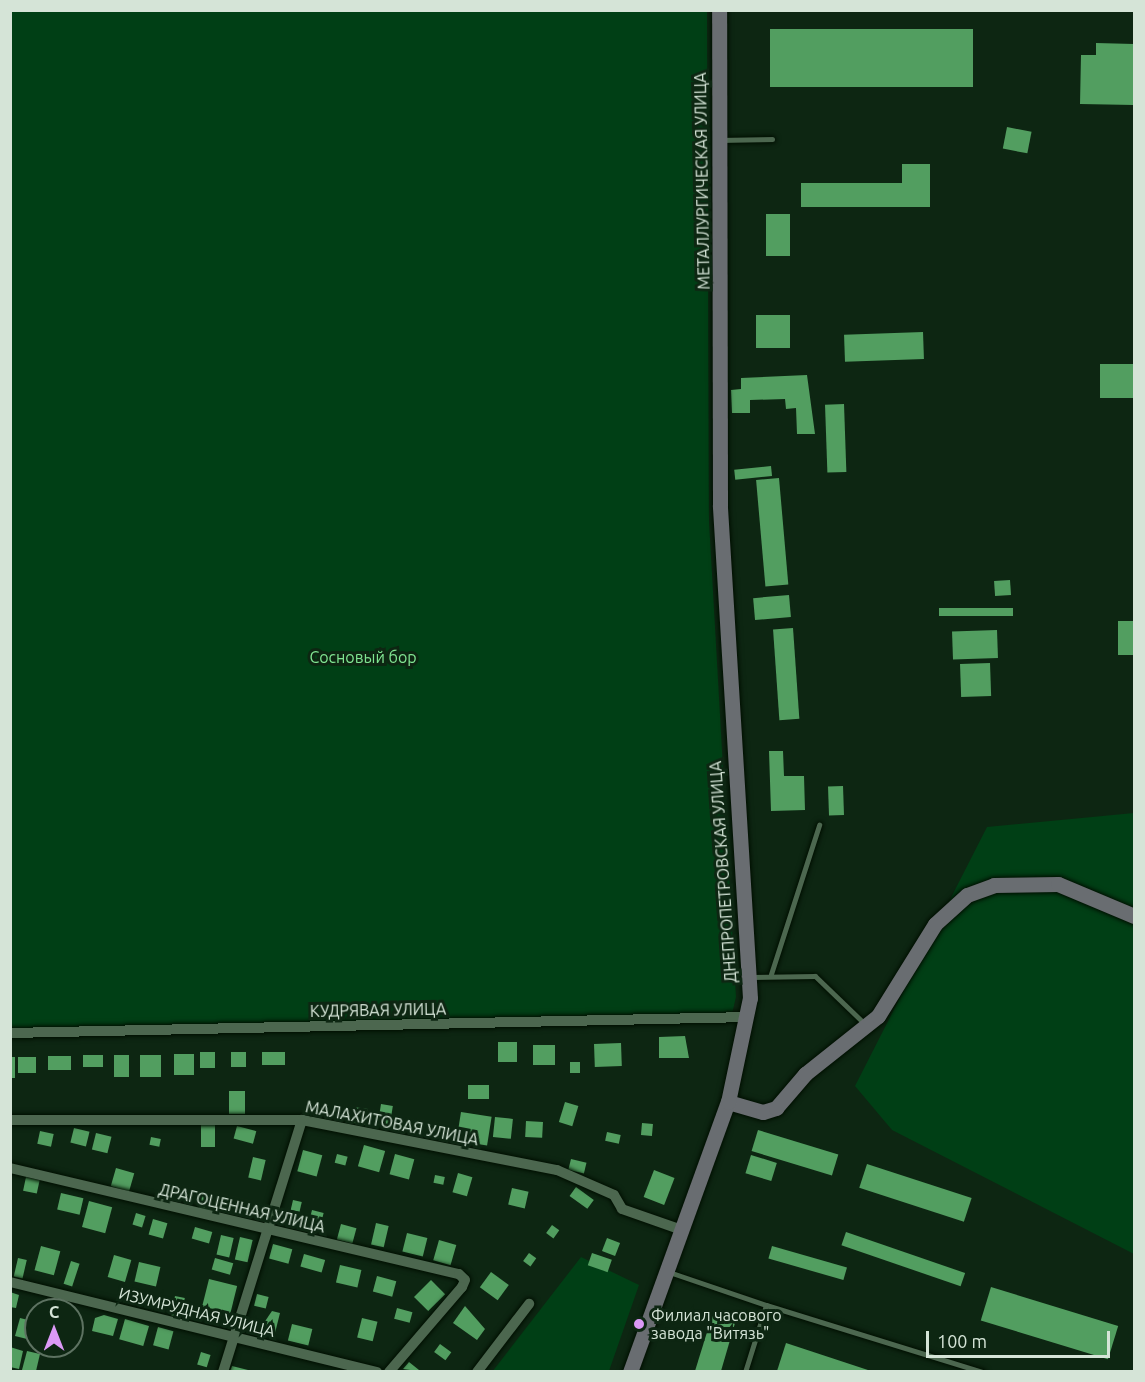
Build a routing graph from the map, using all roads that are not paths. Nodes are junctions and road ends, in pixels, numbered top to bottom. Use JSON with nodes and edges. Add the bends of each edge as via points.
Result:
{"nodes":[{"id":1,"x":719,"y":10,"type":"edge"},
{"id":2,"x":772,"y":139,"type":"dead end"},
{"id":3,"x":719,"y":140,"type":"junction"},
{"id":4,"x":723,"y":351,"type":"joint"},
{"id":5,"x":819,"y":825,"type":"dead end"},
{"id":6,"x":1134,"y":916,"type":"edge"},
{"id":7,"x":771,"y":974,"type":"junction"},
{"id":8,"x":748,"y":977,"type":"junction"},
{"id":9,"x":747,"y":1017,"type":"junction"},
{"id":10,"x":867,"y":1026,"type":"junction"},
{"id":11,"x":10,"y":1033,"type":"edge"},
{"id":12,"x":728,"y":1102,"type":"junction"},
{"id":13,"x":10,"y":1120,"type":"edge"},
{"id":14,"x":302,"y":1120,"type":"junction"},
{"id":15,"x":10,"y":1168,"type":"edge"},
{"id":16,"x":679,"y":1229,"type":"junction"},
{"id":17,"x":268,"y":1231,"type":"junction"},
{"id":18,"x":664,"y":1271,"type":"junction"},
{"id":19,"x":10,"y":1282,"type":"edge"},
{"id":20,"x":529,"y":1304,"type":"dead end"},
{"id":21,"x":766,"y":1305,"type":"junction"},
{"id":22,"x":233,"y":1336,"type":"junction"},
{"id":23,"x":223,"y":1371,"type":"edge"},
{"id":24,"x":377,"y":1371,"type":"edge"},
{"id":25,"x":389,"y":1371,"type":"edge"},
{"id":26,"x":477,"y":1371,"type":"edge"},
{"id":27,"x":630,"y":1371,"type":"edge"},
{"id":28,"x":745,"y":1371,"type":"edge"},
{"id":29,"x":983,"y":1371,"type":"edge"}],
"edges":[{"from":1,"to":3,"type":"street","name":"МЕТАЛЛУРГИЧЕСКАЯ УЛИЦА"},
{"from":2,"to":3,"type":"lane"},
{"from":3,"to":4,"type":"street","name":"МЕТАЛЛУРГИЧЕСКАЯ УЛИЦА"},
{"from":4,"to":8,"type":"street","name":"ДНЕПРОПЕТРОВСКАЯ УЛИЦА","via":[[720,505]]},
{"from":5,"to":7,"type":"lane"},
{"from":6,"to":10,"type":"street","via":[[1058,884],[994,885],[967,895],[935,924]]},
{"from":7,"to":8,"type":"lane"},
{"from":7,"to":10,"type":"lane","via":[[815,976]]},
{"from":8,"to":9,"type":"street","name":"ДНЕПРОПЕТРОВСКАЯ УЛИЦА"},
{"from":9,"to":11,"type":"street","name":"КУДРЯВАЯ УЛИЦА"},
{"from":9,"to":12,"type":"street","name":"ДНЕПРОПЕТРОВСКАЯ УЛИЦА"},
{"from":10,"to":12,"type":"street","via":[[805,1074],[776,1108],[763,1112]]},
{"from":12,"to":16,"type":"street","name":"ДНЕПРОПЕТРОВСКАЯ УЛИЦА"},
{"from":13,"to":14,"type":"street","name":"МАЛАХИТОВАЯ УЛИЦА"},
{"from":14,"to":16,"type":"street","name":"МАЛАХИТОВАЯ УЛИЦА","via":[[557,1170],[614,1195],[622,1209]]},
{"from":14,"to":17,"type":"street"},
{"from":15,"to":17,"type":"street","name":"ДРАГОЦЕННАЯ УЛИЦА"},
{"from":16,"to":18,"type":"street","name":"ДНЕПРОПЕТРОВСКАЯ УЛИЦА"},
{"from":17,"to":22,"type":"street"},
{"from":17,"to":25,"type":"street","name":"ДРАГОЦЕННАЯ УЛИЦА","via":[[465,1280]]},
{"from":18,"to":21,"type":"lane"},
{"from":18,"to":27,"type":"street","name":"ДНЕПРОПЕТРОВСКАЯ УЛИЦА"},
{"from":19,"to":22,"type":"street","name":"ИЗУМРУДНАЯ УЛИЦА"},
{"from":20,"to":26,"type":"street"},
{"from":21,"to":28,"type":"lane"},
{"from":21,"to":29,"type":"lane"},
{"from":22,"to":23,"type":"street"},
{"from":22,"to":24,"type":"street","name":"ИЗУМРУДНАЯ УЛИЦА"}]}
